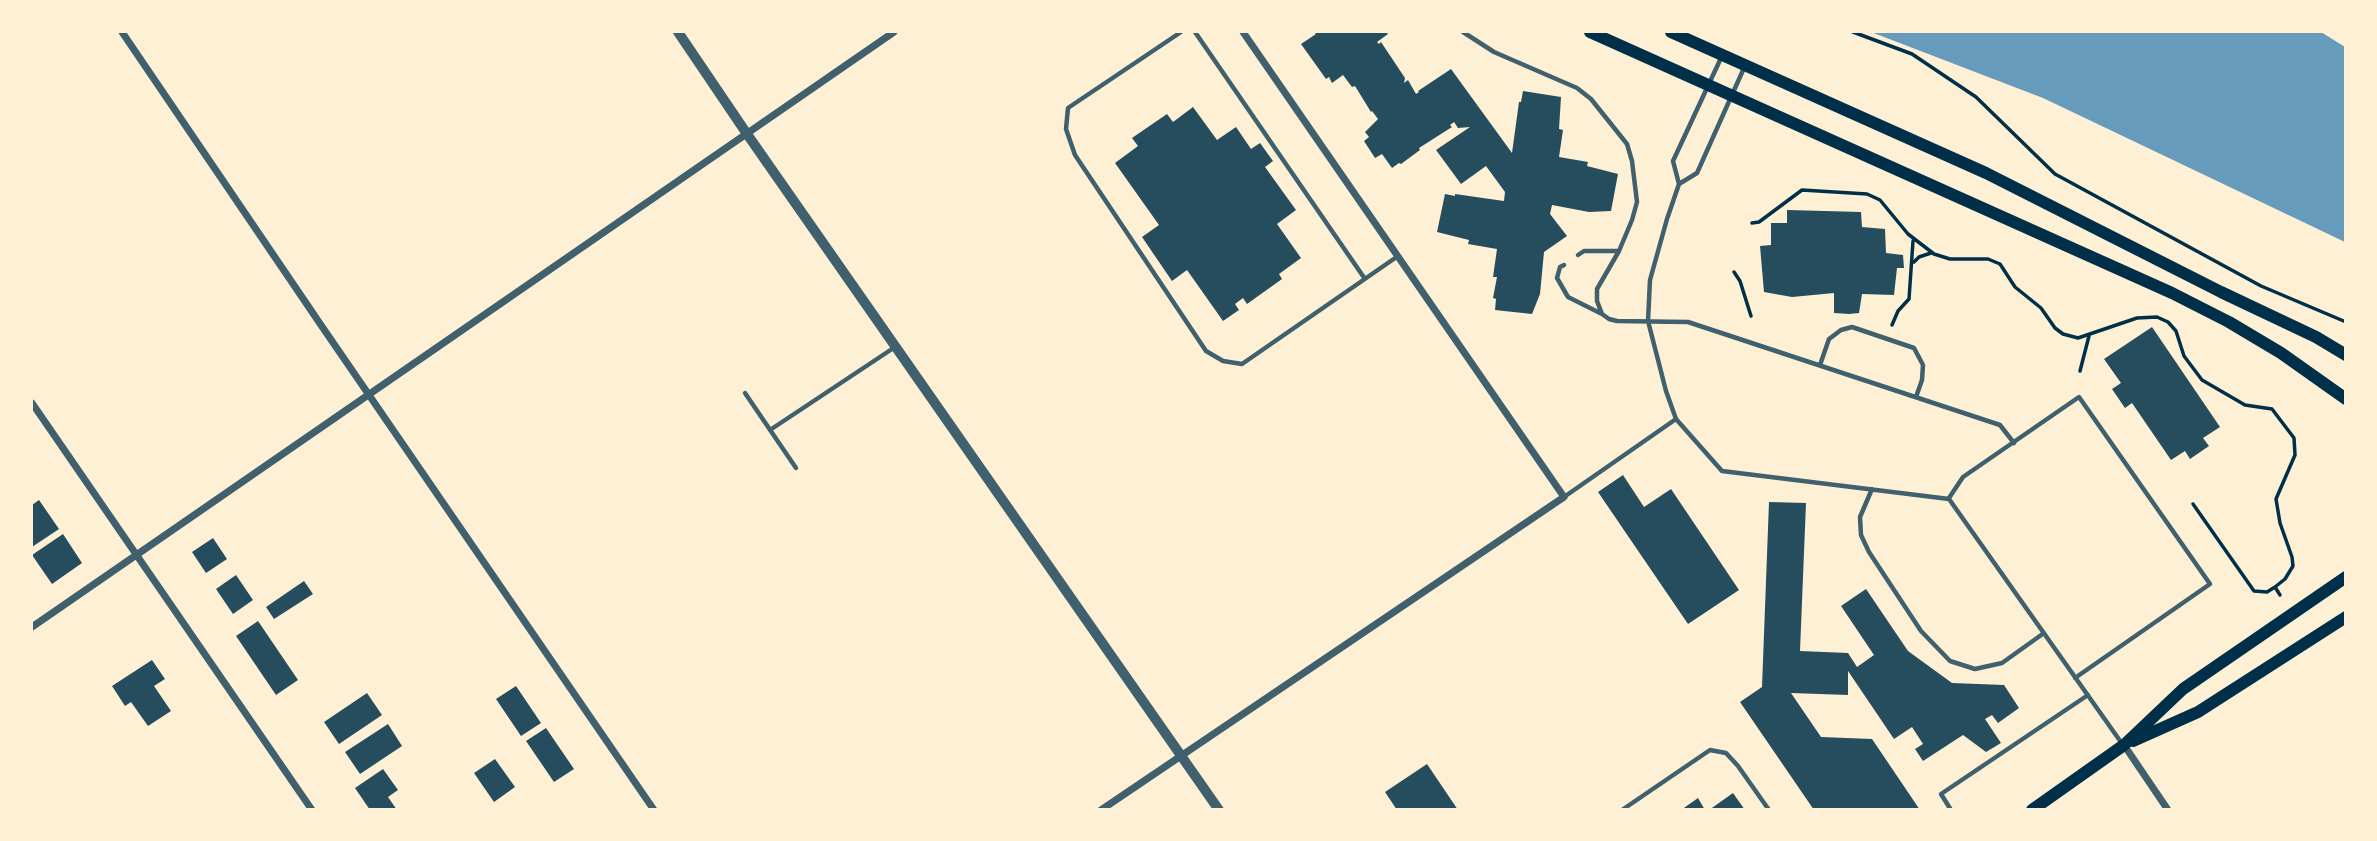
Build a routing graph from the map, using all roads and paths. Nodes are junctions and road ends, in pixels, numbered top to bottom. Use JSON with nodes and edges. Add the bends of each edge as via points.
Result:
{"nodes":[{"id":1,"x":122,"y":32,"type":"edge"},
{"id":2,"x":678,"y":32,"type":"edge"},
{"id":3,"x":894,"y":32,"type":"edge"},
{"id":4,"x":1181,"y":32,"type":"edge"},
{"id":5,"x":1195,"y":32,"type":"edge"},
{"id":6,"x":1243,"y":32,"type":"edge"},
{"id":7,"x":1464,"y":32,"type":"edge"},
{"id":8,"x":1590,"y":32,"type":"edge"},
{"id":9,"x":1671,"y":32,"type":"edge"},
{"id":10,"x":1853,"y":32,"type":"edge"},
{"id":11,"x":1723,"y":55,"type":"junction"},
{"id":12,"x":1745,"y":65,"type":"junction"},
{"id":13,"x":1708,"y":86,"type":"junction"},
{"id":14,"x":1731,"y":96,"type":"junction"},
{"id":15,"x":747,"y":134,"type":"junction"},
{"id":16,"x":1679,"y":184,"type":"junction"},
{"id":17,"x":1752,"y":223,"type":"dead end"},
{"id":18,"x":1913,"y":239,"type":"junction"},
{"id":19,"x":1619,"y":251,"type":"junction"},
{"id":20,"x":1931,"y":253,"type":"junction"},
{"id":21,"x":1578,"y":255,"type":"dead end"},
{"id":22,"x":1398,"y":256,"type":"junction"},
{"id":23,"x":1913,"y":264,"type":"junction"},
{"id":24,"x":1564,"y":265,"type":"dead end"},
{"id":25,"x":1734,"y":272,"type":"dead end"},
{"id":26,"x":1365,"y":279,"type":"junction"},
{"id":27,"x":1602,"y":314,"type":"junction"},
{"id":28,"x":1751,"y":316,"type":"dead end"},
{"id":29,"x":1648,"y":321,"type":"junction"},
{"id":30,"x":2346,"y":321,"type":"edge"},
{"id":31,"x":1892,"y":325,"type":"dead end"},
{"id":32,"x":2089,"y":335,"type":"junction"},
{"id":33,"x":2316,"y":337,"type":"junction"},
{"id":34,"x":895,"y":346,"type":"junction"},
{"id":35,"x":2346,"y":346,"type":"edge"},
{"id":36,"x":2346,"y":355,"type":"edge"},
{"id":37,"x":1820,"y":365,"type":"junction"},
{"id":38,"x":2080,"y":371,"type":"dead end"},
{"id":39,"x":745,"y":393,"type":"dead end"},
{"id":40,"x":369,"y":394,"type":"junction"},
{"id":41,"x":1916,"y":397,"type":"junction"},
{"id":42,"x":2346,"y":399,"type":"edge"},
{"id":43,"x":32,"y":403,"type":"edge"},
{"id":44,"x":1676,"y":419,"type":"junction"},
{"id":45,"x":770,"y":430,"type":"junction"},
{"id":46,"x":2014,"y":443,"type":"junction"},
{"id":47,"x":796,"y":468,"type":"dead end"},
{"id":48,"x":1872,"y":489,"type":"junction"},
{"id":49,"x":1564,"y":497,"type":"junction"},
{"id":50,"x":1949,"y":499,"type":"junction"},
{"id":51,"x":2193,"y":504,"type":"dead end"},
{"id":52,"x":136,"y":554,"type":"junction"},
{"id":53,"x":2346,"y":577,"type":"edge"},
{"id":54,"x":2275,"y":587,"type":"junction"},
{"id":55,"x":2280,"y":595,"type":"dead end"},
{"id":56,"x":2346,"y":617,"type":"edge"},
{"id":57,"x":32,"y":627,"type":"edge"},
{"id":58,"x":2044,"y":634,"type":"junction"},
{"id":59,"x":2076,"y":678,"type":"junction"},
{"id":60,"x":2088,"y":695,"type":"junction"},
{"id":61,"x":2124,"y":745,"type":"junction"},
{"id":62,"x":1182,"y":754,"type":"junction"},
{"id":63,"x":312,"y":810,"type":"edge"},
{"id":64,"x":654,"y":810,"type":"edge"},
{"id":65,"x":1101,"y":810,"type":"edge"},
{"id":66,"x":1219,"y":810,"type":"edge"},
{"id":67,"x":1622,"y":810,"type":"edge"},
{"id":68,"x":1769,"y":810,"type":"edge"},
{"id":69,"x":1951,"y":810,"type":"edge"},
{"id":70,"x":2032,"y":810,"type":"edge"},
{"id":71,"x":2168,"y":810,"type":"edge"}],
"edges":[{"from":1,"to":40,"type":"street"},
{"from":2,"to":15,"type":"street"},
{"from":3,"to":15,"type":"street"},
{"from":4,"to":26,"type":"lane","via":[[1068,108],[1066,129],[1075,155],[1206,351],[1223,361],[1242,364]]},
{"from":5,"to":26,"type":"lane"},
{"from":6,"to":22,"type":"street"},
{"from":7,"to":19,"type":"lane","via":[[1494,52],[1577,88],[1627,144],[1637,202]]},
{"from":8,"to":13,"type":"main road"},
{"from":9,"to":11,"type":"main road"},
{"from":10,"to":30,"type":"path","via":[[1912,54],[1976,97],[2054,174],[2261,286]]},
{"from":11,"to":12,"type":"main road"},
{"from":11,"to":13,"type":"lane"},
{"from":12,"to":14,"type":"lane"},
{"from":12,"to":33,"type":"main road","via":[[1986,173]]},
{"from":13,"to":14,"type":"main road"},
{"from":13,"to":16,"type":"lane","via":[[1673,161]]},
{"from":14,"to":16,"type":"lane","via":[[1697,173]]},
{"from":14,"to":42,"type":"main road","via":[[2183,299],[2281,353]]},
{"from":15,"to":34,"type":"street"},
{"from":15,"to":40,"type":"street"},
{"from":16,"to":29,"type":"lane","via":[[1650,280]]},
{"from":17,"to":18,"type":"path","via":[[1802,190],[1867,194],[1880,200]]},
{"from":18,"to":20,"type":"path"},
{"from":18,"to":23,"type":"path"},
{"from":19,"to":21,"type":"lane"},
{"from":19,"to":27,"type":"lane","via":[[1597,289]]},
{"from":20,"to":23,"type":"path"},
{"from":20,"to":32,"type":"path","via":[[1950,260],[1988,259],[2000,264],[2015,288],[2041,308],[2055,328],[2078,338]]},
{"from":22,"to":26,"type":"lane"},
{"from":22,"to":49,"type":"street"},
{"from":23,"to":31,"type":"path","via":[[1909,299]]},
{"from":24,"to":27,"type":"lane","via":[[1557,278],[1568,297]]},
{"from":25,"to":28,"type":"path"},
{"from":27,"to":29,"type":"lane","via":[[1617,321]]},
{"from":29,"to":37,"type":"lane","via":[[1688,322]]},
{"from":29,"to":44,"type":"lane"},
{"from":32,"to":38,"type":"path"},
{"from":32,"to":54,"type":"path","via":[[2137,318],[2166,320],[2202,380],[2245,405],[2266,407],[2277,414],[2296,446],[2276,499],[2293,566]]},
{"from":33,"to":35,"type":"main road"},
{"from":33,"to":36,"type":"main road"},
{"from":34,"to":45,"type":"lane"},
{"from":34,"to":62,"type":"street"},
{"from":37,"to":41,"type":"lane"},
{"from":37,"to":41,"type":"lane","via":[[1829,339],[1852,327],[1914,348],[1923,365]]},
{"from":39,"to":45,"type":"lane"},
{"from":40,"to":52,"type":"street"},
{"from":40,"to":64,"type":"street"},
{"from":41,"to":46,"type":"lane","via":[[2000,425]]},
{"from":43,"to":52,"type":"street"},
{"from":44,"to":48,"type":"lane","via":[[1722,471]]},
{"from":44,"to":49,"type":"lane"},
{"from":45,"to":47,"type":"lane"},
{"from":46,"to":50,"type":"lane","via":[[1963,477]]},
{"from":46,"to":59,"type":"lane","via":[[2079,397],[2210,584]]},
{"from":48,"to":50,"type":"lane"},
{"from":48,"to":58,"type":"lane","via":[[1860,517],[1861,535],[1921,631],[1950,661],[1975,669],[2002,663]]},
{"from":49,"to":62,"type":"street"},
{"from":50,"to":58,"type":"lane"},
{"from":51,"to":54,"type":"path","via":[[2254,591]]},
{"from":52,"to":57,"type":"street"},
{"from":52,"to":63,"type":"street"},
{"from":53,"to":61,"type":"main road","via":[[2183,689]]},
{"from":54,"to":55,"type":"path"},
{"from":56,"to":61,"type":"main road","via":[[2198,712]]},
{"from":58,"to":59,"type":"lane"},
{"from":59,"to":60,"type":"lane"},
{"from":60,"to":61,"type":"lane"},
{"from":60,"to":69,"type":"lane","via":[[1941,794]]},
{"from":61,"to":70,"type":"main road"},
{"from":61,"to":71,"type":"street"},
{"from":62,"to":65,"type":"street"},
{"from":62,"to":66,"type":"street"},
{"from":67,"to":68,"type":"lane","via":[[1710,750],[1726,753]]}]}
